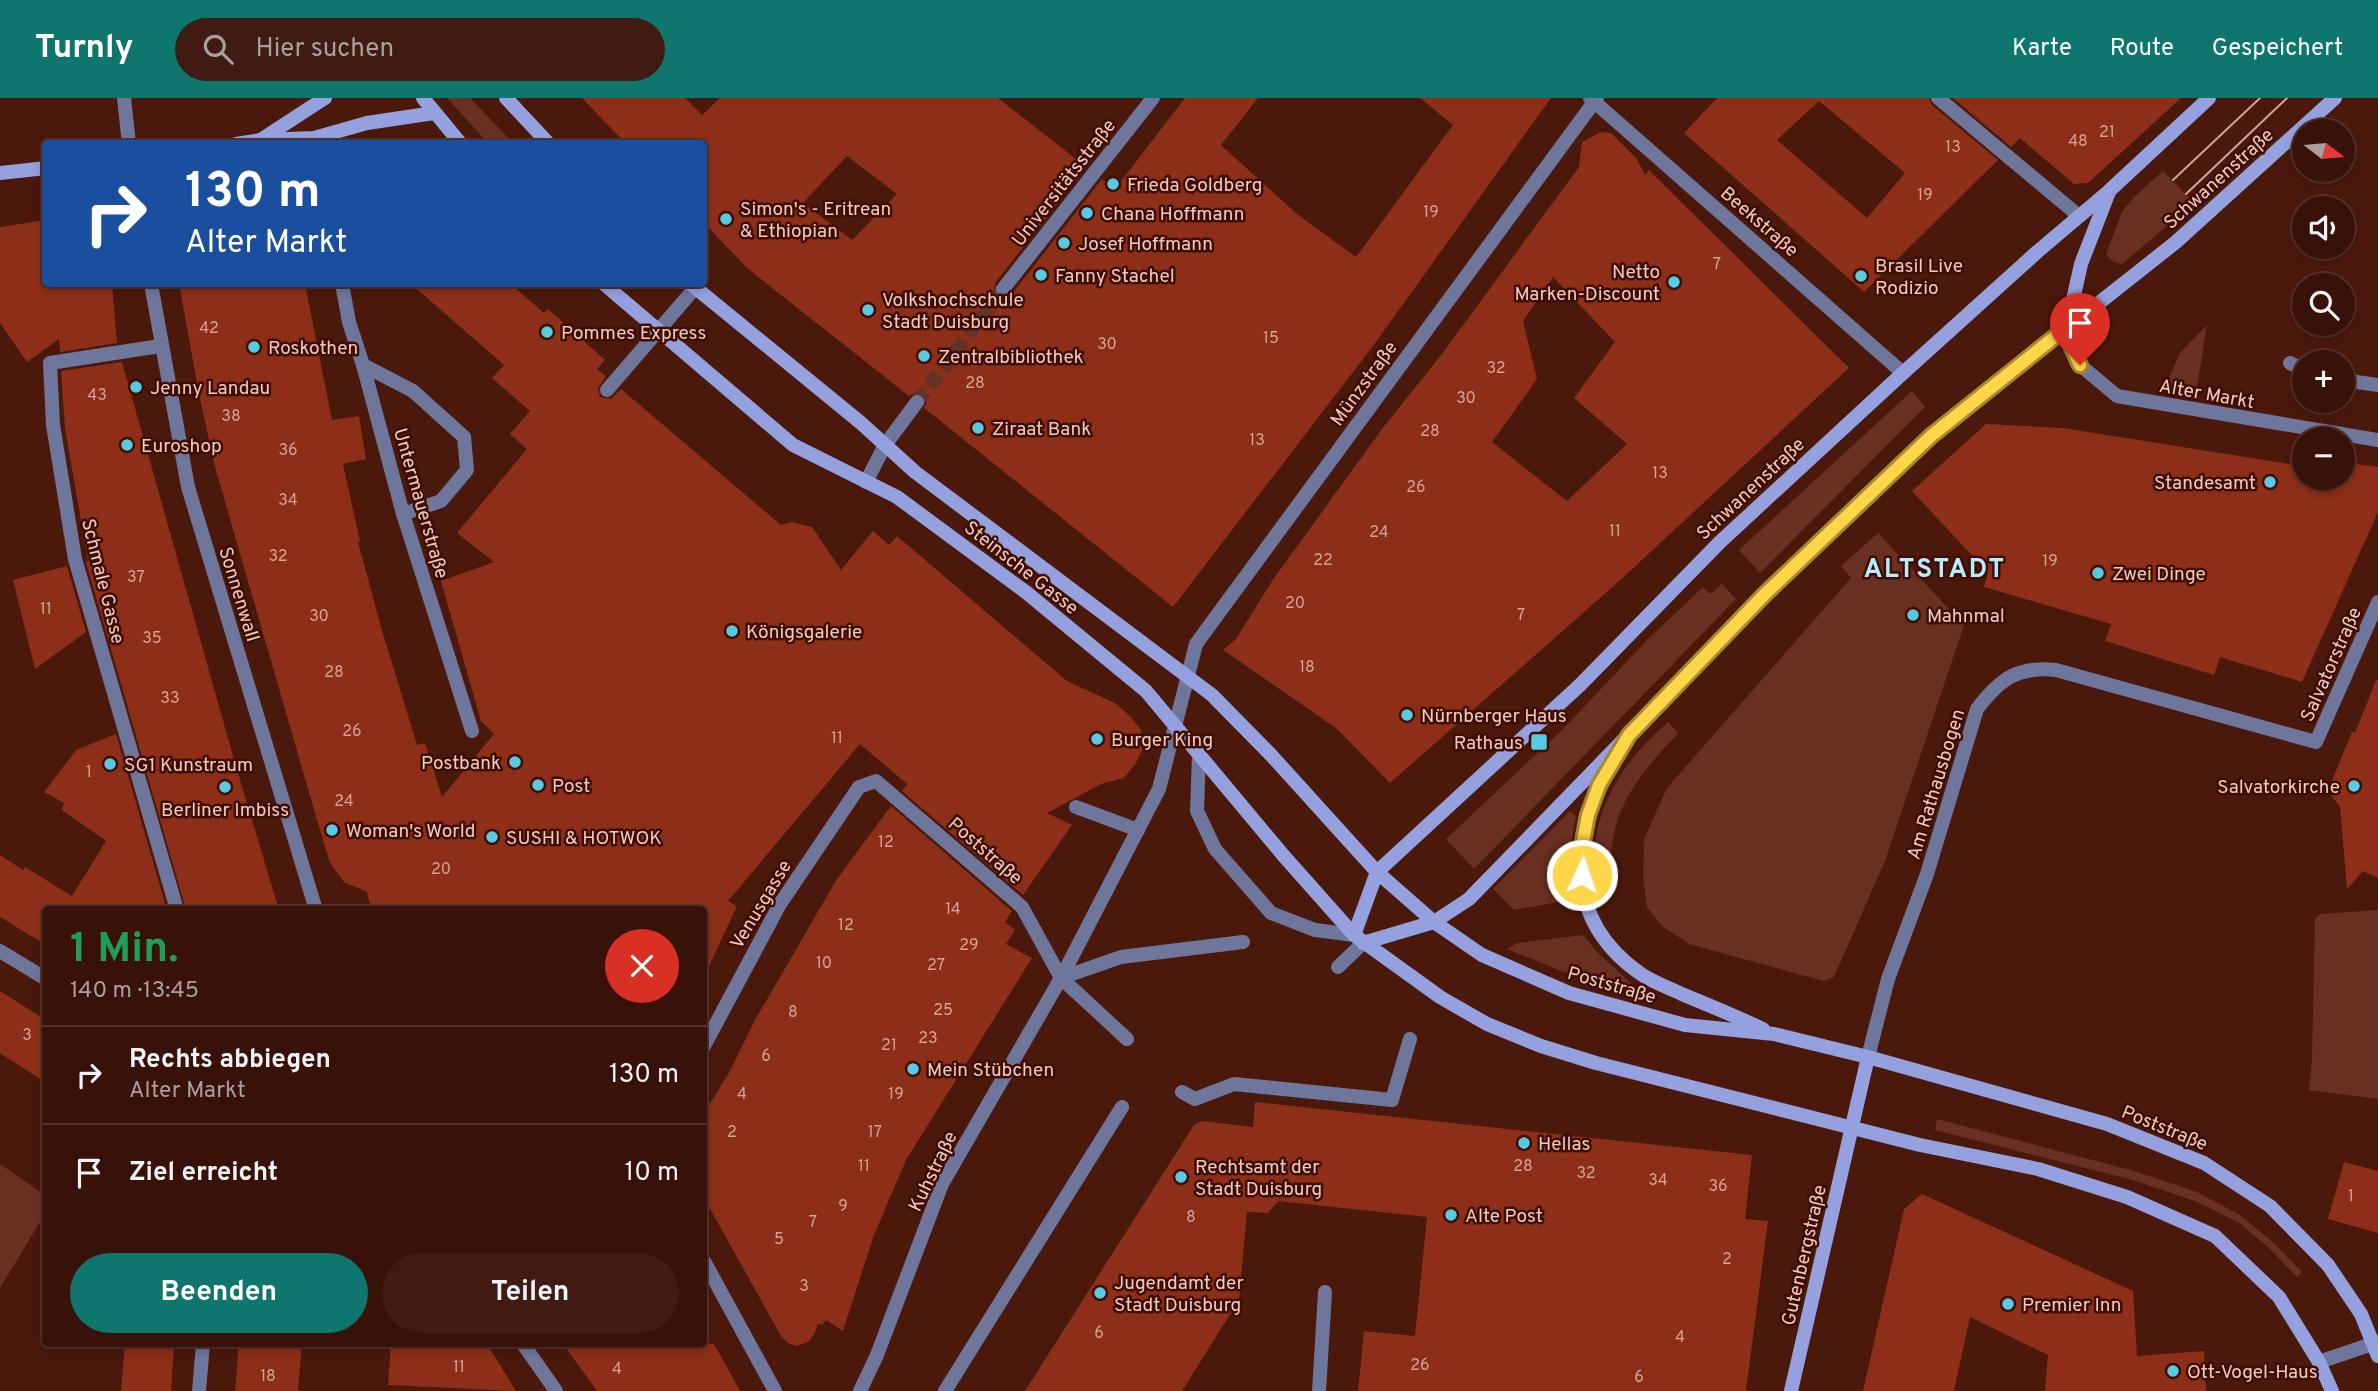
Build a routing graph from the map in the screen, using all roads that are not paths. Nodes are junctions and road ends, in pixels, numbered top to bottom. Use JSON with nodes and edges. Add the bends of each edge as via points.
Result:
{"nodes":[{"id":1,"x":124,"y":98,"type":"edge"},
{"id":2,"x":325,"y":98,"type":"edge"},
{"id":3,"x":423,"y":98,"type":"edge"},
{"id":4,"x":506,"y":98,"type":"edge"},
{"id":5,"x":1153,"y":98,"type":"edge"},
{"id":6,"x":1938,"y":98,"type":"edge"},
{"id":7,"x":2209,"y":98,"type":"edge"},
{"id":8,"x":2335,"y":98,"type":"edge"},
{"id":9,"x":1593,"y":99,"type":"edge"},
{"id":10,"x":434,"y":114,"type":"junction"},
{"id":11,"x":129,"y":140,"type":"edge"},
{"id":12,"x":261,"y":140,"type":"edge"},
{"id":13,"x":318,"y":140,"type":"edge"},
{"id":14,"x":457,"y":140,"type":"edge"},
{"id":15,"x":545,"y":140,"type":"edge"},
{"id":16,"x":42,"y":168,"type":"edge"},
{"id":17,"x":0,"y":173,"type":"edge"},
{"id":18,"x":2109,"y":191,"type":"junction"},
{"id":19,"x":2079,"y":216,"type":"junction"},
{"id":20,"x":150,"y":287,"type":"edge"},
{"id":21,"x":343,"y":287,"type":"edge"},
{"id":22,"x":607,"y":287,"type":"edge"},
{"id":23,"x":692,"y":287,"type":"edge"},
{"id":24,"x":694,"y":287,"type":"edge"},
{"id":25,"x":1003,"y":289,"type":"tunnel mouth"},
{"id":26,"x":2067,"y":327,"type":"junction"},
{"id":27,"x":657,"y":331,"type":"junction"},
{"id":28,"x":160,"y":346,"type":"junction"},
{"id":29,"x":363,"y":365,"type":"junction"},
{"id":30,"x":1903,"y":373,"type":"junction"},
{"id":31,"x":2355,"y":382,"type":"edge"},
{"id":32,"x":2378,"y":385,"type":"edge"},
{"id":33,"x":607,"y":390,"type":"dead end"},
{"id":34,"x":917,"y":402,"type":"tunnel mouth"},
{"id":35,"x":2378,"y":440,"type":"edge"},
{"id":36,"x":885,"y":444,"type":"junction"},
{"id":37,"x":866,"y":482,"type":"junction"},
{"id":38,"x":403,"y":514,"type":"junction"},
{"id":39,"x":2378,"y":602,"type":"edge"},
{"id":40,"x":1188,"y":677,"type":"junction"},
{"id":41,"x":1182,"y":701,"type":"joint"},
{"id":42,"x":1175,"y":725,"type":"junction"},
{"id":43,"x":472,"y":731,"type":"dead end"},
{"id":44,"x":1629,"y":735,"type":"junction"},
{"id":45,"x":2316,"y":742,"type":"joint"},
{"id":46,"x":1199,"y":755,"type":"junction"},
{"id":47,"x":859,"y":787,"type":"joint"},
{"id":48,"x":1076,"y":807,"type":"dead end"},
{"id":49,"x":1138,"y":830,"type":"junction"},
{"id":50,"x":1377,"y":872,"type":"junction"},
{"id":51,"x":176,"y":906,"type":"edge"},
{"id":52,"x":315,"y":906,"type":"edge"},
{"id":53,"x":1434,"y":922,"type":"junction"},
{"id":54,"x":1359,"y":939,"type":"junction"},
{"id":55,"x":1243,"y":942,"type":"dead end"},
{"id":56,"x":0,"y":951,"type":"edge"},
{"id":57,"x":1338,"y":967,"type":"dead end"},
{"id":58,"x":42,"y":977,"type":"edge"},
{"id":59,"x":1061,"y":978,"type":"junction"},
{"id":60,"x":1774,"y":1034,"type":"junction"},
{"id":61,"x":707,"y":1040,"type":"edge"},
{"id":62,"x":1128,"y":1040,"type":"dead end"},
{"id":63,"x":1410,"y":1040,"type":"dead end"},
{"id":64,"x":1868,"y":1057,"type":"junction"},
{"id":65,"x":1182,"y":1093,"type":"dead end"},
{"id":66,"x":1122,"y":1107,"type":"dead end"},
{"id":67,"x":1852,"y":1128,"type":"junction"},
{"id":68,"x":707,"y":1266,"type":"edge"},
{"id":69,"x":1325,"y":1292,"type":"dead end"},
{"id":70,"x":202,"y":1347,"type":"edge"},
{"id":71,"x":525,"y":1347,"type":"edge"},
{"id":72,"x":2377,"y":1347,"type":"edge"},
{"id":73,"x":2319,"y":1362,"type":"junction"},
{"id":74,"x":200,"y":1391,"type":"edge"},
{"id":75,"x":556,"y":1391,"type":"edge"},
{"id":76,"x":775,"y":1391,"type":"edge"},
{"id":77,"x":860,"y":1391,"type":"edge"},
{"id":78,"x":945,"y":1391,"type":"edge"},
{"id":79,"x":1319,"y":1391,"type":"edge"},
{"id":80,"x":1791,"y":1391,"type":"edge"},
{"id":81,"x":2332,"y":1391,"type":"edge"}],
"edges":[{"from":1,"to":11,"type":"street"},
{"from":2,"to":12,"type":"main road"},
{"from":3,"to":10,"type":"main road"},
{"from":4,"to":15,"type":"main road"},
{"from":5,"to":25,"type":"street","name":"Universitätsstraße"},
{"from":6,"to":19,"type":"street"},
{"from":7,"to":18,"type":"main road","name":"Schwanenstraße"},
{"from":8,"to":26,"type":"main road","name":"Schwanenstraße","via":[[2192,229]]},
{"from":9,"to":30,"type":"street","name":"Beekstraße"},
{"from":9,"to":40,"type":"street","name":"Münzstraße","via":[[1196,644]]},
{"from":10,"to":13,"type":"main road","via":[[367,124]]},
{"from":10,"to":14,"type":"main road"},
{"from":16,"to":17,"type":"main road"},
{"from":18,"to":19,"type":"main road","name":"Schwanenstraße"},
{"from":18,"to":26,"type":"main road","via":[[2081,264]]},
{"from":19,"to":30,"type":"main road","name":"Schwanenstraße"},
{"from":20,"to":28,"type":"street","name":"Sonnenwall"},
{"from":21,"to":29,"type":"street","name":"Untermauerstraße"},
{"from":22,"to":27,"type":"main road","name":"Steinsche Gasse"},
{"from":23,"to":27,"type":"street"},
{"from":24,"to":36,"type":"main road","name":"Steinsche Gasse"},
{"from":26,"to":35,"type":"street","name":"Alter Markt","via":[[2080,365],[2117,396]]},
{"from":26,"to":44,"type":"main road","name":"Schwanenstraße","via":[[1931,436],[1765,594]]},
{"from":27,"to":33,"type":"street"},
{"from":27,"to":37,"type":"main road","name":"Steinsche Gasse","via":[[793,445]]},
{"from":28,"to":51,"type":"street","name":"Schmale Gasse","via":[[50,363],[53,425],[75,559]]},
{"from":28,"to":52,"type":"street","name":"Sonnenwall","via":[[188,487]]},
{"from":29,"to":38,"type":"street","name":"Untermauerstraße"},
{"from":29,"to":38,"type":"street","via":[[413,391],[464,437],[467,470],[442,501]]},
{"from":30,"to":50,"type":"main road","name":"Schwanenstraße","via":[[1720,542],[1580,685]]},
{"from":31,"to":32,"type":"street"},
{"from":34,"to":36,"type":"street"},
{"from":36,"to":37,"type":"street"},
{"from":36,"to":40,"type":"main road","name":"Steinsche Gasse","via":[[915,472]]},
{"from":37,"to":42,"type":"main road","name":"Steinsche Gasse","via":[[897,497],[1027,593],[1146,691]]},
{"from":38,"to":43,"type":"street","name":"Untermauerstraße"},
{"from":39,"to":45,"type":"street","name":"Salvatorstraße"},
{"from":40,"to":41,"type":"street","name":"Münzstraße"},
{"from":40,"to":50,"type":"main road","name":"Steinsche Gasse","via":[[1271,755]]},
{"from":41,"to":42,"type":"street","name":"Kuhstraße"},
{"from":42,"to":46,"type":"main road","name":"Steinsche Gasse"},
{"from":42,"to":49,"type":"street","name":"Kuhstraße","via":[[1159,789]]},
{"from":44,"to":53,"type":"main road","name":"Schwanenstraße","via":[[1479,891]]},
{"from":44,"to":60,"type":"main road","name":"Schwanenstraße","via":[[1599,785],[1588,815],[1582,875],[1591,920],[1621,958],[1643,975]]},
{"from":45,"to":64,"type":"street","name":"Am Rathausbogen","via":[[2056,670],[2035,668],[2011,675],[1991,690],[1977,709],[1927,874],[1888,979]]},
{"from":46,"to":54,"type":"main road","name":"Steinsche Gasse"},
{"from":46,"to":54,"type":"street","via":[[1198,811],[1215,849],[1271,913],[1315,930]]},
{"from":47,"to":59,"type":"street","name":"Poststraße","via":[[876,781],[1022,907]]},
{"from":47,"to":61,"type":"street","name":"Venusgasse","via":[[780,904]]},
{"from":48,"to":49,"type":"street"},
{"from":49,"to":59,"type":"street","name":"Kuhstraße"},
{"from":50,"to":53,"type":"main road","name":"Poststraße"},
{"from":50,"to":54,"type":"main road","name":"Schwanenstraße"},
{"from":53,"to":54,"type":"main road","name":"Schwanenstraße"},
{"from":53,"to":60,"type":"main road","name":"Poststraße","via":[[1482,956],[1569,993],[1685,1025]]},
{"from":54,"to":57,"type":"street"},
{"from":54,"to":67,"type":"main road","via":[[1440,997],[1487,1024],[1541,1046]]},
{"from":55,"to":59,"type":"street","via":[[1121,957]]},
{"from":56,"to":58,"type":"street"},
{"from":59,"to":62,"type":"street"},
{"from":59,"to":77,"type":"street","name":"Kuhstraße","via":[[942,1184]]},
{"from":60,"to":64,"type":"main road","name":"Poststraße"},
{"from":63,"to":65,"type":"street","via":[[1392,1100],[1234,1084],[1195,1100]]},
{"from":64,"to":67,"type":"main road"},
{"from":64,"to":72,"type":"main road","name":"Poststraße","via":[[2106,1124],[2204,1163],[2270,1206],[2328,1265]]},
{"from":66,"to":78,"type":"street"},
{"from":67,"to":73,"type":"main road","via":[[2038,1169],[2127,1197],[2215,1237],[2279,1297]]},
{"from":67,"to":80,"type":"main road","name":"Gutenbergstraße"},
{"from":68,"to":76,"type":"street"},
{"from":69,"to":79,"type":"street"},
{"from":70,"to":74,"type":"street"},
{"from":71,"to":75,"type":"street"},
{"from":72,"to":73,"type":"street"},
{"from":73,"to":81,"type":"main road"}]}
